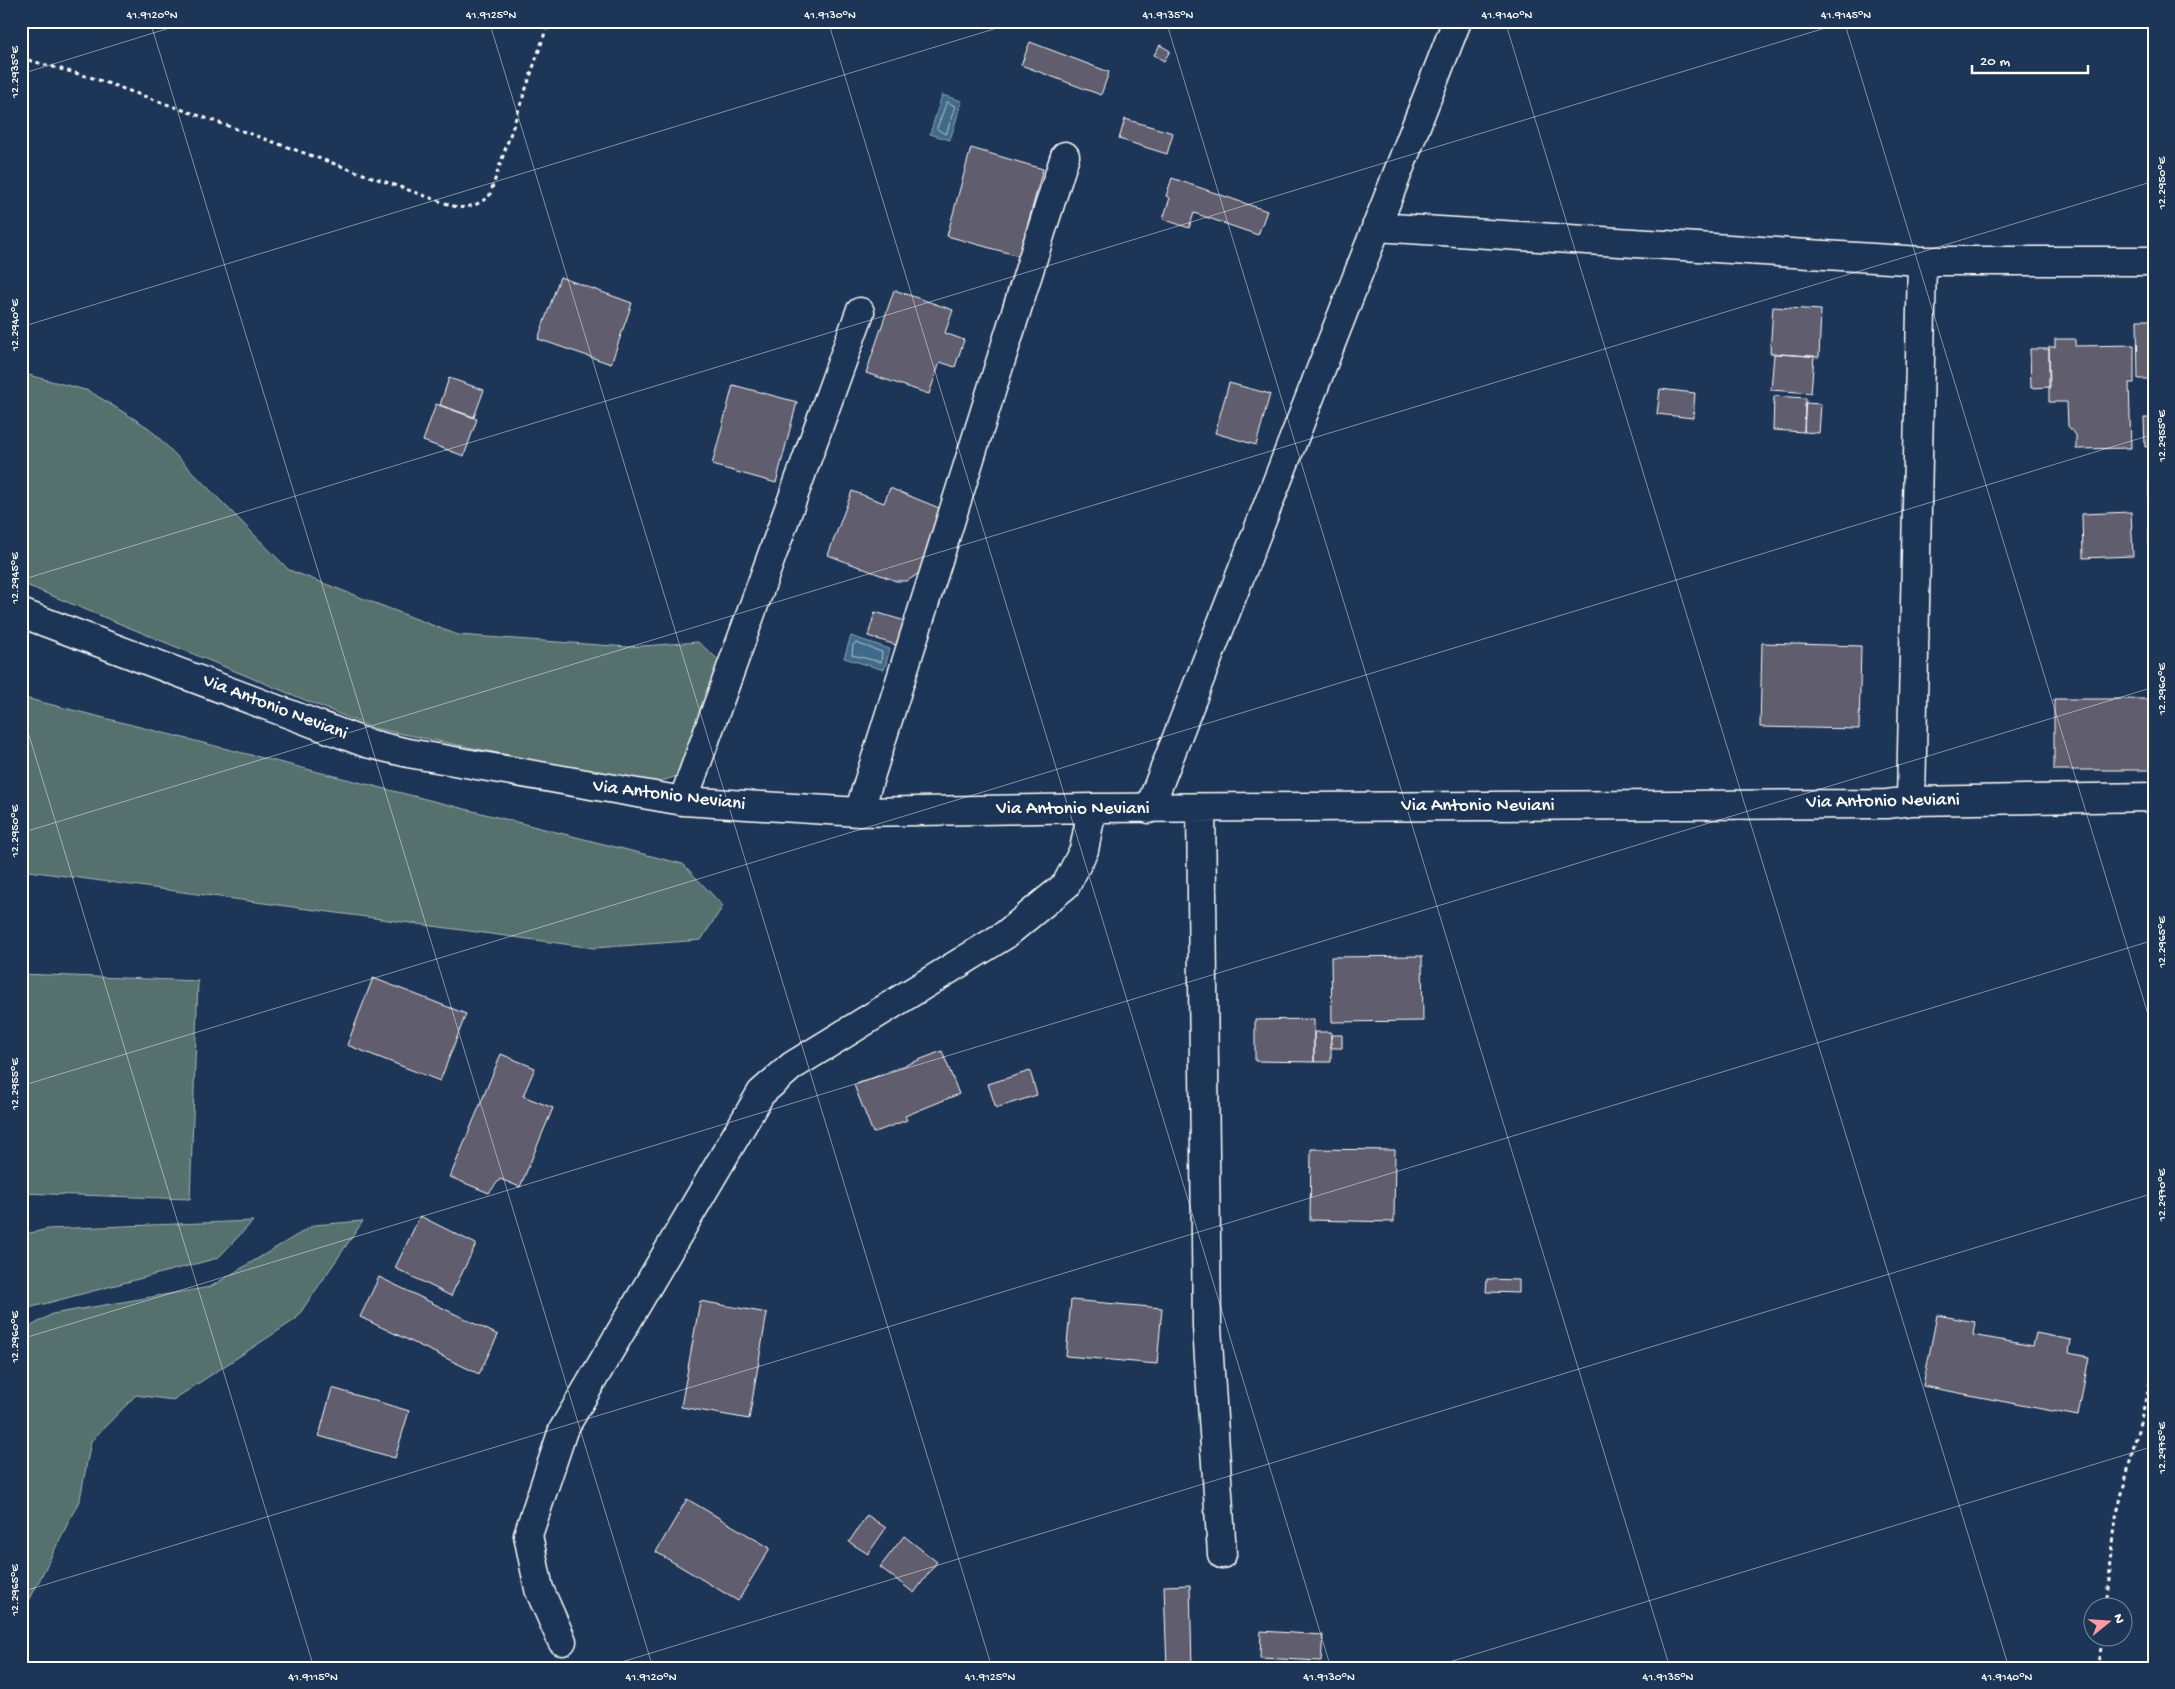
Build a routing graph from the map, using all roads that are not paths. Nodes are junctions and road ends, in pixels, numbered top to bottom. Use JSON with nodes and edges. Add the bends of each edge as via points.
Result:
{"nodes":[{"id":1,"x":1457,"y":21,"type":"edge"},
{"id":2,"x":1065,"y":156,"type":"dead end"},
{"id":3,"x":1376,"y":227,"type":"junction"},
{"id":4,"x":1922,"y":261,"type":"junction"},
{"id":5,"x":2154,"y":261,"type":"edge"},
{"id":6,"x":860,"y":312,"type":"dead end"},
{"id":7,"x":21,"y":612,"type":"edge"},
{"id":8,"x":2154,"y":797,"type":"edge"},
{"id":9,"x":683,"y":801,"type":"junction"},
{"id":10,"x":1911,"y":801,"type":"junction"},
{"id":11,"x":1092,"y":808,"type":"junction"},
{"id":12,"x":1201,"y":808,"type":"junction"},
{"id":13,"x":1149,"y":809,"type":"junction"},
{"id":14,"x":859,"y":812,"type":"junction"},
{"id":15,"x":1222,"y":1554,"type":"dead end"},
{"id":16,"x":562,"y":1640,"type":"dead end"}],
"edges":[{"from":1,"to":3,"type":"street"},
{"from":2,"to":14,"type":"street"},
{"from":3,"to":4,"type":"street"},
{"from":3,"to":13,"type":"street"},
{"from":4,"to":5,"type":"street"},
{"from":4,"to":10,"type":"street"},
{"from":6,"to":9,"type":"street"},
{"from":7,"to":9,"type":"street","name":"Via Antonio Neviani","via":[[366,742]]},
{"from":8,"to":10,"type":"street","name":"Via Antonio Neviani"},
{"from":9,"to":14,"type":"street","name":"Via Antonio Neviani"},
{"from":10,"to":12,"type":"street","name":"Via Antonio Neviani","via":[[1887,804]]},
{"from":11,"to":13,"type":"street","name":"Via Antonio Neviani"},
{"from":11,"to":14,"type":"street","name":"Via Antonio Neviani"},
{"from":11,"to":16,"type":"street","via":[[1084,850],[1066,885],[1005,935],[792,1066],[761,1093],[563,1430],[528,1535],[539,1589]]},
{"from":12,"to":13,"type":"street","name":"Via Antonio Neviani"},
{"from":12,"to":15,"type":"street","via":[[1207,1327]]}]}
